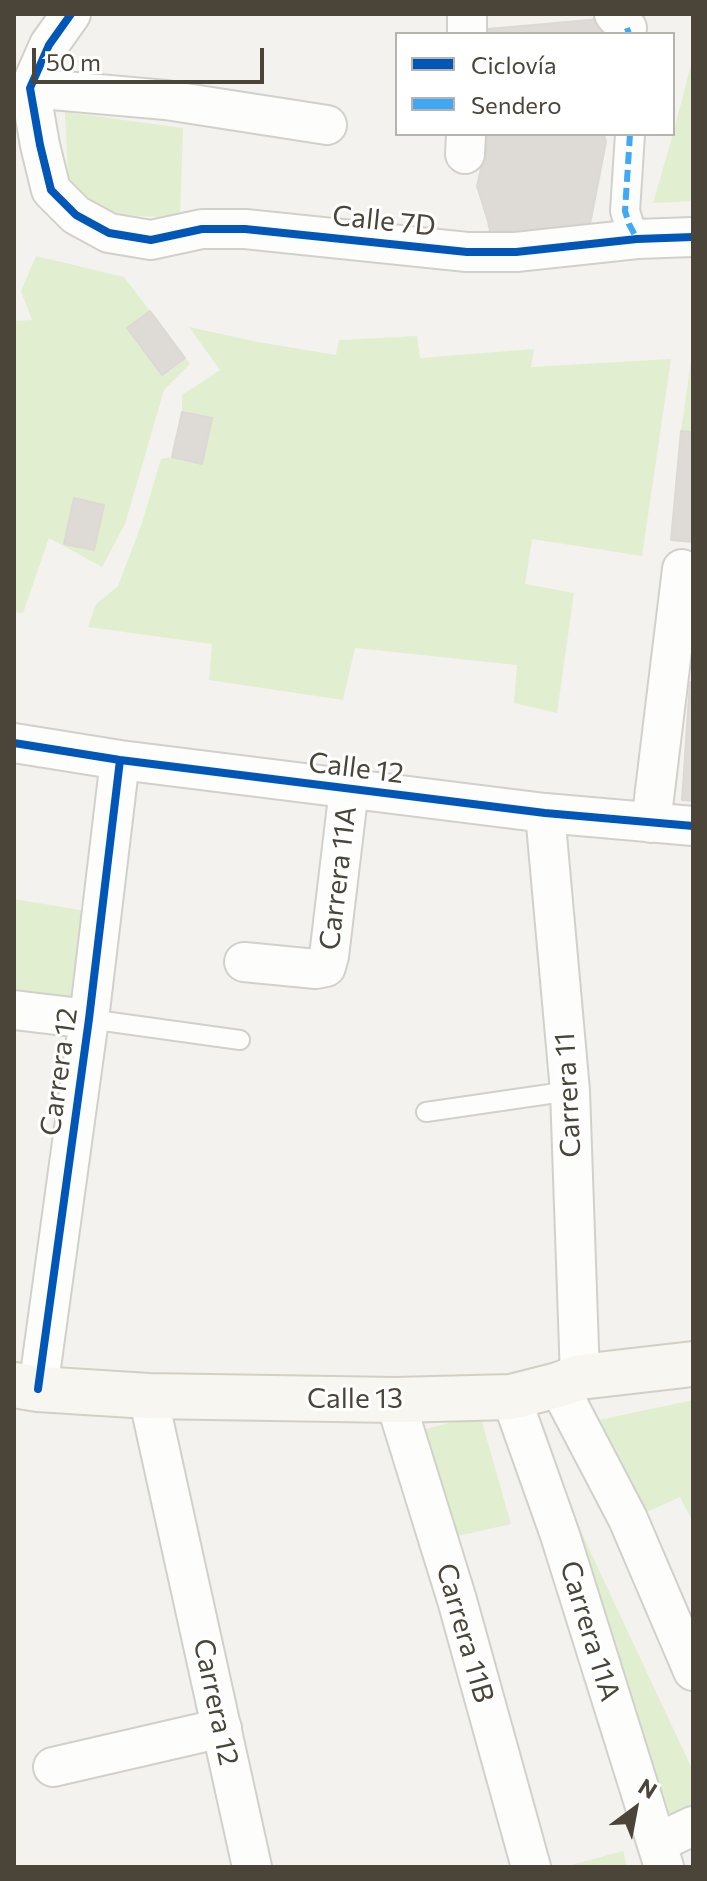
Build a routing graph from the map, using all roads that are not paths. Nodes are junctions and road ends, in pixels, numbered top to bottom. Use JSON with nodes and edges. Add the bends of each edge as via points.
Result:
{"nodes":[{"id":1,"x":71,"y":14,"type":"edge"},
{"id":2,"x":27,"y":116,"type":"edge"},
{"id":3,"x":327,"y":125,"type":"dead end"},
{"id":4,"x":630,"y":136,"type":"edge"},
{"id":5,"x":693,"y":237,"type":"edge"},
{"id":6,"x":637,"y":239,"type":"junction"},
{"id":7,"x":682,"y":569,"type":"dead end"},
{"id":8,"x":14,"y":743,"type":"edge"},
{"id":9,"x":120,"y":760,"type":"junction"},
{"id":10,"x":349,"y":789,"type":"junction"},
{"id":11,"x":545,"y":813,"type":"junction"},
{"id":12,"x":651,"y":823,"type":"junction"},
{"id":13,"x":693,"y":826,"type":"edge"},
{"id":14,"x":244,"y":962,"type":"dead end"},
{"id":15,"x":14,"y":1010,"type":"edge"},
{"id":16,"x":89,"y":1019,"type":"junction"},
{"id":17,"x":240,"y":1040,"type":"dead end"},
{"id":18,"x":570,"y":1091,"type":"junction"},
{"id":19,"x":426,"y":1112,"type":"dead end"},
{"id":20,"x":693,"y":1364,"type":"edge"},
{"id":21,"x":569,"y":1381,"type":"junction"},
{"id":22,"x":26,"y":1387,"type":"edge"},
{"id":23,"x":148,"y":1396,"type":"junction"},
{"id":24,"x":511,"y":1397,"type":"junction"},
{"id":25,"x":395,"y":1400,"type":"junction"},
{"id":26,"x":693,"y":1671,"type":"edge"},
{"id":27,"x":222,"y":1728,"type":"junction"},
{"id":28,"x":53,"y":1767,"type":"dead end"},
{"id":29,"x":693,"y":1826,"type":"edge"},
{"id":30,"x":661,"y":1855,"type":"edge"},
{"id":31,"x":252,"y":1867,"type":"edge"},
{"id":32,"x":531,"y":1867,"type":"edge"}],
"edges":[{"from":1,"to":2,"type":"street","via":[[49,45]]},
{"from":2,"to":3,"type":"street","via":[[166,100]]},
{"from":2,"to":6,"type":"street","name":"Calle 7D","via":[[51,190],[76,215],[109,233],[151,240],[202,229],[245,229],[467,252]]},
{"from":4,"to":6,"type":"street","via":[[625,211]]},
{"from":5,"to":6,"type":"street","name":"Calle 7D"},
{"from":7,"to":12,"type":"street"},
{"from":8,"to":9,"type":"street","name":"Calle 12"},
{"from":9,"to":10,"type":"street","name":"Calle 12"},
{"from":9,"to":16,"type":"street","name":"Carrera 12"},
{"from":10,"to":11,"type":"street","name":"Calle 12"},
{"from":10,"to":14,"type":"street","name":"Carrera 11A","via":[[326,967]]},
{"from":11,"to":12,"type":"street","name":"Calle 12"},
{"from":11,"to":18,"type":"street","name":"Carrera 11"},
{"from":12,"to":13,"type":"street","name":"Calle 12"},
{"from":15,"to":16,"type":"street"},
{"from":16,"to":17,"type":"lane"},
{"from":16,"to":22,"type":"street","name":"Carrera 12"},
{"from":18,"to":19,"type":"lane"},
{"from":18,"to":21,"type":"street","name":"Carrera 11"},
{"from":20,"to":21,"type":"main road","name":"Calle 13"},
{"from":21,"to":24,"type":"main road","name":"Calle 13"},
{"from":21,"to":26,"type":"street","name":"Carrera 11"},
{"from":22,"to":23,"type":"main road","name":"Calle 13"},
{"from":23,"to":25,"type":"main road","name":"Calle 13"},
{"from":23,"to":27,"type":"street","name":"Carrera 12"},
{"from":24,"to":25,"type":"main road","name":"Calle 13"},
{"from":24,"to":30,"type":"street","name":"Carrera 11A"},
{"from":25,"to":32,"type":"street","name":"Carrera 11B"},
{"from":27,"to":28,"type":"street"},
{"from":27,"to":31,"type":"street","name":"Carrera 12"},
{"from":29,"to":30,"type":"street"}]}
